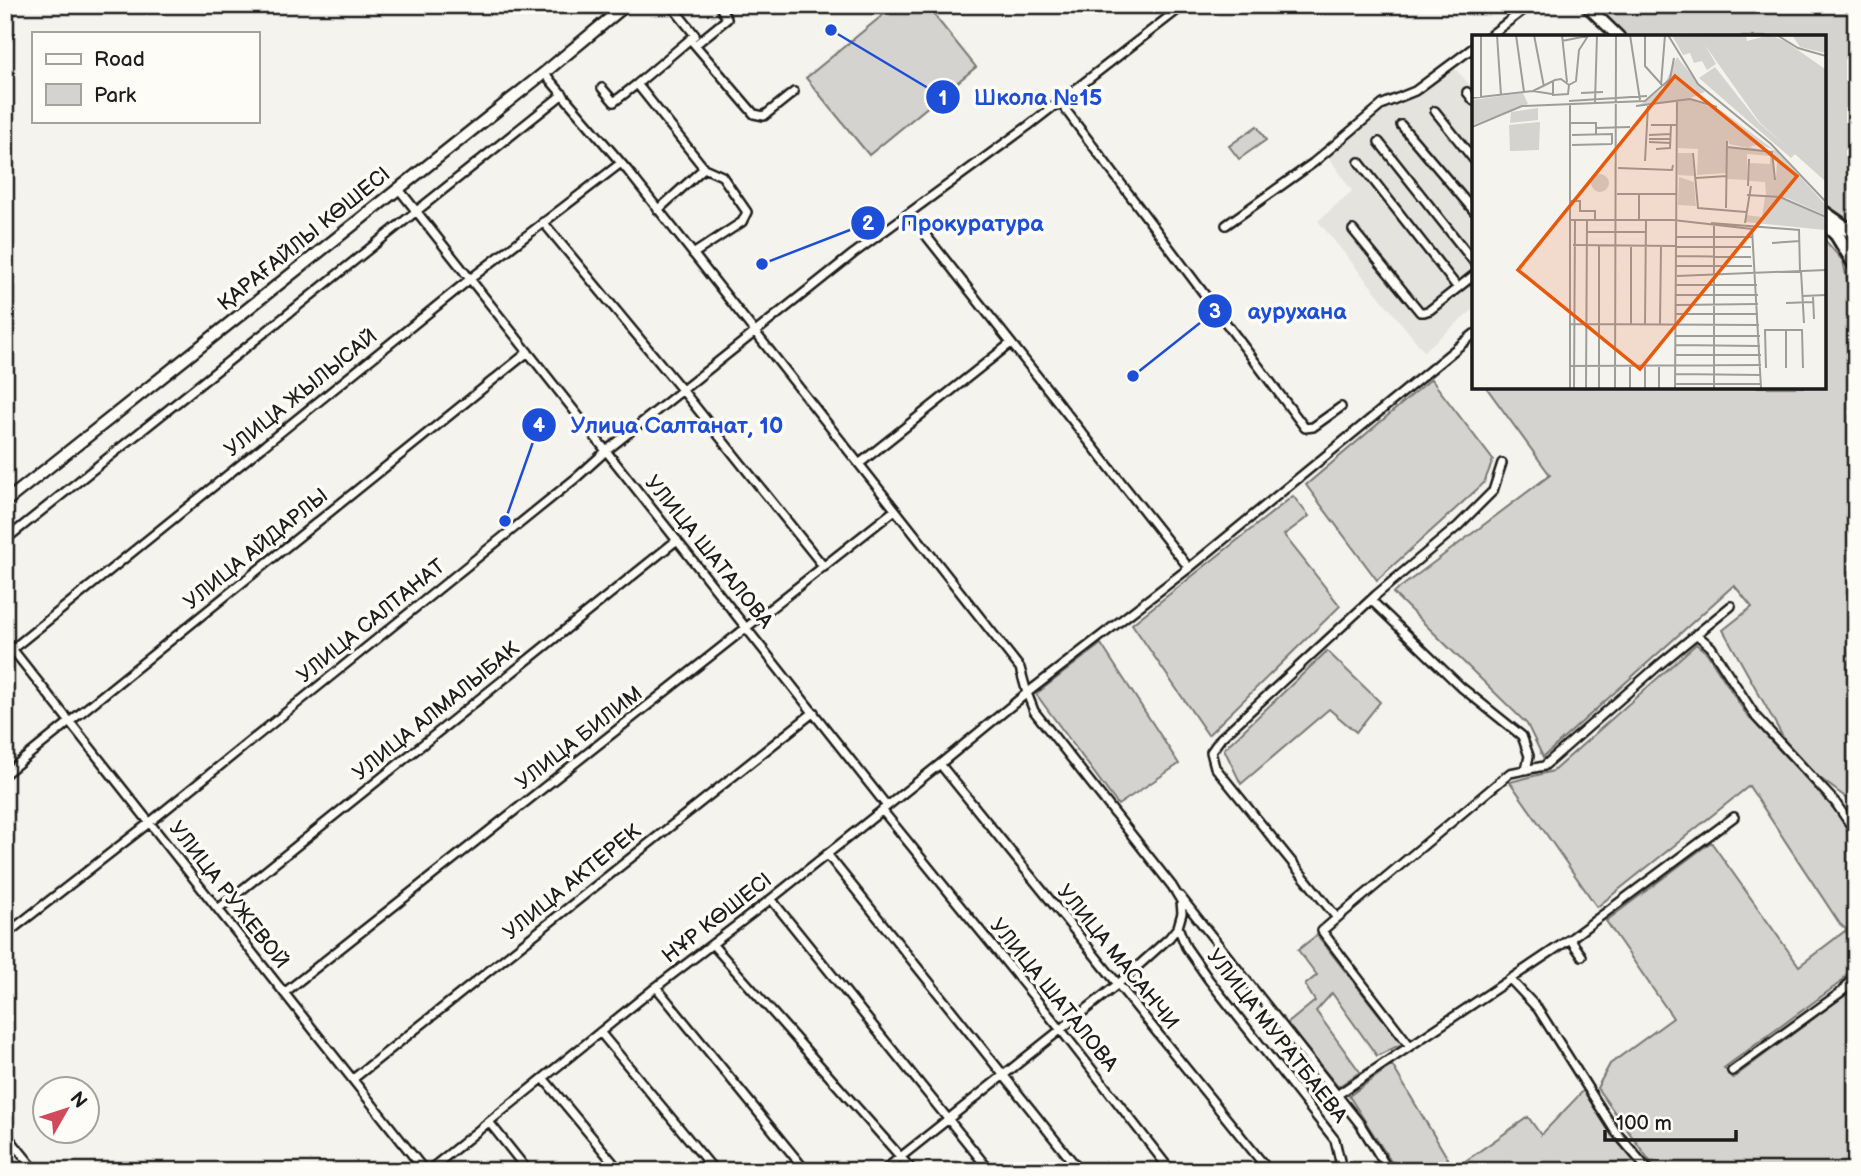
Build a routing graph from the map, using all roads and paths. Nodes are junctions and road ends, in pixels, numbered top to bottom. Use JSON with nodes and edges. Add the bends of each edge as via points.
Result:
{"nodes":[{"id":1,"x":626,"y":5,"type":"edge"},
{"id":2,"x":671,"y":5,"type":"edge"},
{"id":3,"x":719,"y":5,"type":"edge"},
{"id":4,"x":1184,"y":5,"type":"edge"},
{"id":5,"x":1530,"y":5,"type":"edge"},
{"id":6,"x":1586,"y":5,"type":"edge"},
{"id":7,"x":1491,"y":35,"type":"edge"},
{"id":8,"x":1617,"y":35,"type":"edge"},
{"id":9,"x":693,"y":42,"type":"junction"},
{"id":10,"x":1472,"y":48,"type":"edge"},
{"id":11,"x":544,"y":73,"type":"junction"},
{"id":12,"x":637,"y":84,"type":"junction"},
{"id":13,"x":602,"y":88,"type":"dead end"},
{"id":14,"x":794,"y":92,"type":"dead end"},
{"id":15,"x":1467,"y":92,"type":"dead end"},
{"id":16,"x":562,"y":94,"type":"junction"},
{"id":17,"x":1472,"y":99,"type":"edge"},
{"id":18,"x":1059,"y":101,"type":"junction"},
{"id":19,"x":1435,"y":111,"type":"dead end"},
{"id":20,"x":1401,"y":125,"type":"dead end"},
{"id":21,"x":1379,"y":142,"type":"dead end"},
{"id":22,"x":1472,"y":157,"type":"edge"},
{"id":23,"x":1359,"y":162,"type":"dead end"},
{"id":24,"x":621,"y":163,"type":"junction"},
{"id":25,"x":705,"y":168,"type":"junction"},
{"id":26,"x":398,"y":188,"type":"junction"},
{"id":27,"x":1472,"y":209,"type":"edge"},
{"id":28,"x":659,"y":210,"type":"junction"},
{"id":29,"x":416,"y":211,"type":"junction"},
{"id":30,"x":909,"y":214,"type":"junction"},
{"id":31,"x":1826,"y":214,"type":"edge"},
{"id":32,"x":543,"y":222,"type":"junction"},
{"id":33,"x":1826,"y":224,"type":"edge"},
{"id":34,"x":1226,"y":225,"type":"dead end"},
{"id":35,"x":1353,"y":230,"type":"dead end"},
{"id":36,"x":1856,"y":235,"type":"edge"},
{"id":37,"x":693,"y":254,"type":"junction"},
{"id":38,"x":1472,"y":259,"type":"edge"},
{"id":39,"x":1856,"y":266,"type":"edge"},
{"id":40,"x":1472,"y":277,"type":"edge"},
{"id":41,"x":470,"y":279,"type":"junction"},
{"id":42,"x":1458,"y":288,"type":"junction"},
{"id":43,"x":756,"y":332,"type":"junction"},
{"id":44,"x":1472,"y":336,"type":"edge"},
{"id":45,"x":1011,"y":342,"type":"junction"},
{"id":46,"x":528,"y":352,"type":"junction"},
{"id":47,"x":682,"y":391,"type":"junction"},
{"id":48,"x":1341,"y":407,"type":"dead end"},
{"id":49,"x":606,"y":451,"type":"junction"},
{"id":50,"x":1502,"y":463,"type":"dead end"},
{"id":51,"x":859,"y":464,"type":"junction"},
{"id":52,"x":5,"y":502,"type":"edge"},
{"id":53,"x":895,"y":510,"type":"junction"},
{"id":54,"x":5,"y":540,"type":"edge"},
{"id":55,"x":677,"y":540,"type":"junction"},
{"id":56,"x":824,"y":567,"type":"junction"},
{"id":57,"x":1189,"y":568,"type":"junction"},
{"id":58,"x":1371,"y":600,"type":"junction"},
{"id":59,"x":1731,"y":606,"type":"dead end"},
{"id":60,"x":748,"y":628,"type":"junction"},
{"id":61,"x":1696,"y":634,"type":"junction"},
{"id":62,"x":5,"y":640,"type":"edge"},
{"id":63,"x":9,"y":652,"type":"edge"},
{"id":64,"x":1027,"y":693,"type":"junction"},
{"id":65,"x":814,"y":712,"type":"junction"},
{"id":66,"x":70,"y":722,"type":"junction"},
{"id":67,"x":940,"y":764,"type":"junction"},
{"id":68,"x":1526,"y":770,"type":"junction"},
{"id":69,"x":5,"y":774,"type":"edge"},
{"id":70,"x":885,"y":808,"type":"junction"},
{"id":71,"x":1734,"y":817,"type":"dead end"},
{"id":72,"x":149,"y":823,"type":"junction"},
{"id":73,"x":1856,"y":833,"type":"edge"},
{"id":74,"x":827,"y":854,"type":"junction"},
{"id":75,"x":1172,"y":886,"type":"junction"},
{"id":76,"x":771,"y":899,"type":"junction"},
{"id":77,"x":218,"y":909,"type":"junction"},
{"id":78,"x":1337,"y":918,"type":"junction"},
{"id":79,"x":1178,"y":926,"type":"junction"},
{"id":80,"x":5,"y":935,"type":"edge"},
{"id":81,"x":1570,"y":939,"type":"junction"},
{"id":82,"x":712,"y":944,"type":"junction"},
{"id":83,"x":1582,"y":956,"type":"dead end"},
{"id":84,"x":1856,"y":972,"type":"edge"},
{"id":85,"x":1510,"y":979,"type":"junction"},
{"id":86,"x":1118,"y":984,"type":"junction"},
{"id":87,"x":656,"y":987,"type":"junction"},
{"id":88,"x":284,"y":993,"type":"junction"},
{"id":89,"x":1061,"y":1030,"type":"junction"},
{"id":90,"x":600,"y":1032,"type":"junction"},
{"id":91,"x":1410,"y":1046,"type":"junction"},
{"id":92,"x":1732,"y":1070,"type":"dead end"},
{"id":93,"x":1004,"y":1074,"type":"junction"},
{"id":94,"x":353,"y":1079,"type":"junction"},
{"id":95,"x":544,"y":1079,"type":"junction"},
{"id":96,"x":1337,"y":1095,"type":"junction"},
{"id":97,"x":948,"y":1118,"type":"junction"},
{"id":98,"x":489,"y":1122,"type":"junction"},
{"id":99,"x":5,"y":1133,"type":"edge"},
{"id":100,"x":901,"y":1156,"type":"junction"},
{"id":101,"x":36,"y":1171,"type":"edge"},
{"id":102,"x":426,"y":1171,"type":"edge"},
{"id":103,"x":528,"y":1171,"type":"edge"},
{"id":104,"x":620,"y":1171,"type":"edge"},
{"id":105,"x":715,"y":1171,"type":"edge"},
{"id":106,"x":806,"y":1171,"type":"edge"},
{"id":107,"x":883,"y":1171,"type":"edge"},
{"id":108,"x":913,"y":1171,"type":"edge"},
{"id":109,"x":990,"y":1171,"type":"edge"},
{"id":110,"x":1080,"y":1171,"type":"edge"},
{"id":111,"x":1171,"y":1171,"type":"edge"},
{"id":112,"x":1269,"y":1171,"type":"edge"},
{"id":113,"x":1337,"y":1171,"type":"edge"},
{"id":114,"x":1389,"y":1171,"type":"edge"},
{"id":115,"x":1649,"y":1171,"type":"edge"}],
"edges":[{"from":1,"to":11,"type":"street","name":"ҚАРАҒАЙЛЫ КӨШЕСІ"},
{"from":2,"to":9,"type":"street","via":[[695,35]]},
{"from":3,"to":9,"type":"street","via":[[727,19]]},
{"from":4,"to":18,"type":"street","name":"УЛИЦА САЛТАНАТ"},
{"from":5,"to":7,"type":"street"},
{"from":6,"to":8,"type":"street"},
{"from":9,"to":12,"type":"street"},
{"from":9,"to":14,"type":"street","via":[[754,114],[764,116]]},
{"from":10,"to":34,"type":"street","via":[[1415,91],[1383,104],[1313,163]]},
{"from":11,"to":16,"type":"street","name":"УЛИЦА МУРАТБАЕВА"},
{"from":11,"to":26,"type":"street","name":"ҚАРАҒАЙЛЫ КӨШЕСІ"},
{"from":12,"to":13,"type":"street","via":[[614,102]]},
{"from":12,"to":25,"type":"street"},
{"from":15,"to":17,"type":"street"},
{"from":16,"to":24,"type":"street","name":"УЛИЦА МУРАТБАЕВА"},
{"from":16,"to":29,"type":"street"},
{"from":18,"to":30,"type":"street","name":"УЛИЦА САЛТАНАТ"},
{"from":18,"to":48,"type":"street","via":[[1305,428]]},
{"from":19,"to":22,"type":"street"},
{"from":20,"to":27,"type":"street"},
{"from":21,"to":38,"type":"street"},
{"from":23,"to":42,"type":"street"},
{"from":24,"to":28,"type":"street","name":"УЛИЦА МУРАТБАЕВА"},
{"from":24,"to":32,"type":"street","name":"УЛИЦА ЖЫЛЫСАЙ"},
{"from":25,"to":28,"type":"street"},
{"from":25,"to":37,"type":"street","via":[[722,177],[747,212],[742,222]]},
{"from":26,"to":29,"type":"street","name":"УЛИЦА ШАТАЛОВА"},
{"from":26,"to":52,"type":"street","name":"ҚАРАҒАЙЛЫ КӨШЕСІ"},
{"from":28,"to":37,"type":"street","name":"УЛИЦА МУРАТБАЕВА"},
{"from":29,"to":41,"type":"street","name":"УЛИЦА ШАТАЛОВА"},
{"from":29,"to":54,"type":"street"},
{"from":30,"to":43,"type":"street","name":"УЛИЦА САЛТАНАТ"},
{"from":30,"to":45,"type":"street"},
{"from":31,"to":36,"type":"highway"},
{"from":32,"to":41,"type":"street","name":"УЛИЦА ЖЫЛЫСАЙ"},
{"from":32,"to":47,"type":"street"},
{"from":33,"to":39,"type":"highway"},
{"from":35,"to":42,"type":"street","via":[[1420,312],[1430,310]]},
{"from":37,"to":43,"type":"street","name":"УЛИЦА МУРАТБАЕВА"},
{"from":40,"to":42,"type":"street"},
{"from":41,"to":46,"type":"street","name":"УЛИЦА ШАТАЛОВА"},
{"from":41,"to":63,"type":"street","name":"УЛИЦА ЖЫЛЫСАЙ"},
{"from":43,"to":47,"type":"street","name":"УЛИЦА САЛТАНАТ"},
{"from":43,"to":51,"type":"street","name":"УЛИЦА МУРАТБАЕВА"},
{"from":44,"to":57,"type":"street","name":"НҰР КӨШЕСІ"},
{"from":45,"to":51,"type":"street"},
{"from":45,"to":57,"type":"street"},
{"from":46,"to":49,"type":"street","name":"УЛИЦА ШАТАЛОВА"},
{"from":46,"to":66,"type":"street","name":"УЛИЦА АЙДАРЛЫ"},
{"from":47,"to":49,"type":"street","name":"УЛИЦА САЛТАНАТ"},
{"from":47,"to":56,"type":"street"},
{"from":49,"to":55,"type":"street","name":"УЛИЦА ШАТАЛОВА"},
{"from":49,"to":72,"type":"street","name":"УЛИЦА САЛТАНАТ"},
{"from":50,"to":58,"type":"street","via":[[1493,491]]},
{"from":51,"to":53,"type":"street","name":"УЛИЦА МУРАТБАЕВА"},
{"from":53,"to":56,"type":"street","name":"УЛИЦА БИЛИМ"},
{"from":53,"to":64,"type":"street","name":"УЛИЦА МУРАТБАЕВА","via":[[1020,668]]},
{"from":55,"to":60,"type":"street","name":"УЛИЦА ШАТАЛОВА"},
{"from":55,"to":77,"type":"street","name":"УЛИЦА АЛМАЛЫБАК"},
{"from":56,"to":60,"type":"street","name":"УЛИЦА БИЛИМ"},
{"from":57,"to":64,"type":"street","name":"НҰР КӨШЕСІ"},
{"from":58,"to":68,"type":"street","via":[[1461,687],[1522,736],[1529,756]]},
{"from":58,"to":78,"type":"street","via":[[1211,752],[1215,767]]},
{"from":59,"to":61,"type":"street"},
{"from":60,"to":65,"type":"street","name":"УЛИЦА ШАТАЛОВА"},
{"from":60,"to":88,"type":"street","name":"УЛИЦА БИЛИМ"},
{"from":61,"to":68,"type":"street","via":[[1544,766]]},
{"from":61,"to":73,"type":"street","via":[[1711,647],[1756,717],[1835,802]]},
{"from":62,"to":63,"type":"street","name":"УЛИЦА РУЖЕВОЙ"},
{"from":63,"to":66,"type":"street","name":"УЛИЦА РУЖЕВОЙ"},
{"from":64,"to":67,"type":"street","name":"НҰР КӨШЕСІ"},
{"from":64,"to":75,"type":"street","name":"УЛИЦА МУРАТБАЕВА","via":[[1051,733]]},
{"from":65,"to":70,"type":"street","name":"УЛИЦА ШАТАЛОВА"},
{"from":65,"to":94,"type":"street","name":"УЛИЦА АКТЕРЕК"},
{"from":66,"to":69,"type":"street","name":"УЛИЦА АЙДАРЛЫ"},
{"from":66,"to":72,"type":"street","name":"УЛИЦА РУЖЕВОЙ"},
{"from":67,"to":70,"type":"street","name":"НҰР КӨШЕСІ"},
{"from":67,"to":86,"type":"street","name":"УЛИЦА МАСАНЧИ"},
{"from":68,"to":78,"type":"street","via":[[1510,773]]},
{"from":70,"to":74,"type":"street","name":"НҰР КӨШЕСІ"},
{"from":70,"to":89,"type":"street","name":"УЛИЦА ШАТАЛОВА"},
{"from":71,"to":81,"type":"street"},
{"from":72,"to":77,"type":"street","name":"УЛИЦА РУЖЕВОЙ"},
{"from":72,"to":80,"type":"street","name":"УЛИЦА САЛТАНАТ"},
{"from":74,"to":76,"type":"street","name":"НҰР КӨШЕСІ"},
{"from":74,"to":93,"type":"street"},
{"from":75,"to":79,"type":"street","name":"УЛИЦА МУРАТБАЕВА","via":[[1181,901]]},
{"from":75,"to":96,"type":"street"},
{"from":76,"to":82,"type":"street","name":"НҰР КӨШЕСІ"},
{"from":76,"to":97,"type":"street"},
{"from":77,"to":88,"type":"street","name":"УЛИЦА РУЖЕВОЙ"},
{"from":78,"to":91,"type":"street","via":[[1322,931]]},
{"from":79,"to":86,"type":"street"},
{"from":79,"to":113,"type":"street","name":"УЛИЦА МУРАТБАЕВА","via":[[1209,981],[1335,1140],[1340,1161]]},
{"from":81,"to":83,"type":"street"},
{"from":81,"to":85,"type":"street"},
{"from":82,"to":87,"type":"street","name":"НҰР КӨШЕСІ"},
{"from":82,"to":100,"type":"street"},
{"from":84,"to":92,"type":"street","via":[[1844,990]]},
{"from":85,"to":91,"type":"street"},
{"from":85,"to":115,"type":"street","via":[[1538,1009],[1615,1131]]},
{"from":86,"to":89,"type":"street"},
{"from":86,"to":112,"type":"street","name":"УЛИЦА МАСАНЧИ"},
{"from":87,"to":90,"type":"street","name":"НҰР КӨШЕСІ"},
{"from":87,"to":106,"type":"street"},
{"from":88,"to":94,"type":"street","name":"УЛИЦА РУЖЕВОЙ"},
{"from":89,"to":93,"type":"street"},
{"from":89,"to":111,"type":"street","name":"УЛИЦА ШАТАЛОВА"},
{"from":90,"to":95,"type":"street","name":"НҰР КӨШЕСІ"},
{"from":90,"to":105,"type":"street"},
{"from":91,"to":96,"type":"street"},
{"from":93,"to":97,"type":"street"},
{"from":93,"to":110,"type":"street"},
{"from":94,"to":102,"type":"street","name":"УЛИЦА РУЖЕВОЙ"},
{"from":95,"to":98,"type":"street","name":"НҰР КӨШЕСІ"},
{"from":95,"to":104,"type":"street"},
{"from":96,"to":114,"type":"street"},
{"from":97,"to":100,"type":"street"},
{"from":97,"to":109,"type":"street"},
{"from":98,"to":102,"type":"street","name":"НҰР КӨШЕСІ"},
{"from":98,"to":103,"type":"street"},
{"from":99,"to":101,"type":"street"},
{"from":100,"to":107,"type":"street"},
{"from":100,"to":108,"type":"street"}]}
